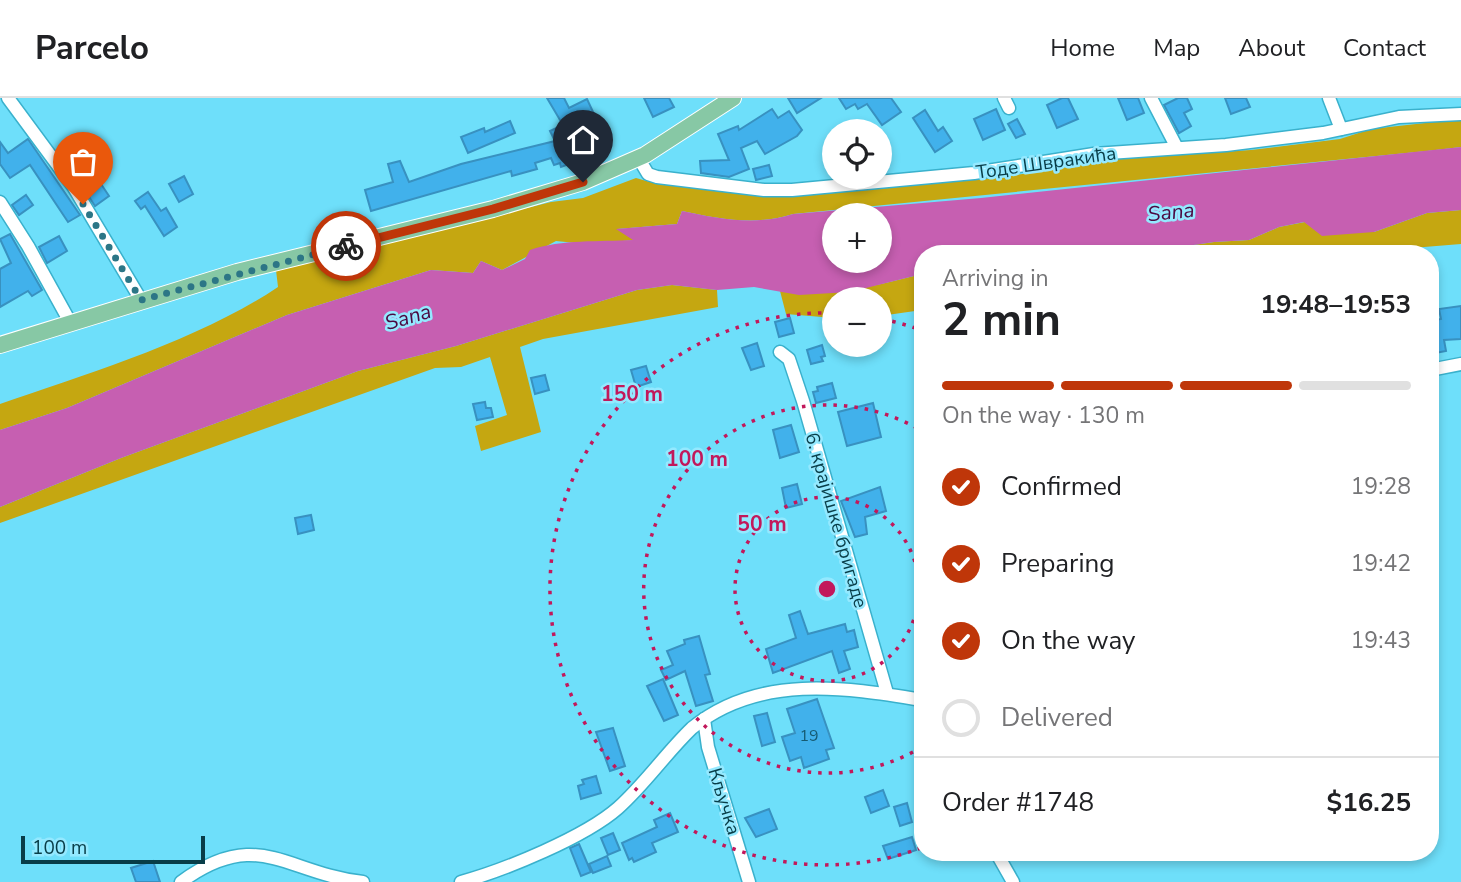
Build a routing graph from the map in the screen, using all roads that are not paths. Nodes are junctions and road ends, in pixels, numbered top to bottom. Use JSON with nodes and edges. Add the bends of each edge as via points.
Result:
{"nodes":[{"id":1,"x":8,"y":98,"type":"edge"},
{"id":2,"x":733,"y":98,"type":"edge"},
{"id":3,"x":1152,"y":98,"type":"edge"},
{"id":4,"x":1329,"y":98,"type":"edge"},
{"id":5,"x":1461,"y":114,"type":"edge"},
{"id":6,"x":1341,"y":129,"type":"junction"},
{"id":7,"x":1177,"y":148,"type":"junction"},
{"id":8,"x":639,"y":159,"type":"junction"},
{"id":9,"x":0,"y":202,"type":"edge"},
{"id":10,"x":141,"y":300,"type":"junction"},
{"id":11,"x":70,"y":322,"type":"junction"},
{"id":12,"x":0,"y":345,"type":"edge"},
{"id":13,"x":780,"y":352,"type":"dead end"},
{"id":14,"x":1461,"y":364,"type":"edge"},
{"id":15,"x":1439,"y":368,"type":"edge"},
{"id":16,"x":887,"y":693,"type":"junction"},
{"id":17,"x":914,"y":698,"type":"edge"},
{"id":18,"x":704,"y":719,"type":"junction"},
{"id":19,"x":1001,"y":861,"type":"edge"},
{"id":20,"x":181,"y":882,"type":"edge"},
{"id":21,"x":363,"y":882,"type":"edge"},
{"id":22,"x":461,"y":882,"type":"edge"},
{"id":23,"x":749,"y":882,"type":"edge"},
{"id":24,"x":1013,"y":882,"type":"edge"}],
"edges":[{"from":1,"to":10,"type":"street","via":[[73,186]]},
{"from":2,"to":8,"type":"main road"},
{"from":3,"to":7,"type":"street"},
{"from":4,"to":6,"type":"street"},
{"from":5,"to":6,"type":"street","name":"Тоде Швракића","via":[[1399,117]]},
{"from":6,"to":7,"type":"street","name":"Тоде Швракића"},
{"from":7,"to":8,"type":"street","name":"Тоде Швракића","via":[[792,190],[657,177],[648,174]]},
{"from":8,"to":10,"type":"main road","via":[[583,182]]},
{"from":9,"to":11,"type":"street"},
{"from":10,"to":11,"type":"main road"},
{"from":11,"to":12,"type":"main road"},
{"from":13,"to":16,"type":"street","name":"6. крајишке бригаде","via":[[789,359],[803,401]]},
{"from":14,"to":15,"type":"street"},
{"from":16,"to":17,"type":"street"},
{"from":16,"to":18,"type":"street","via":[[783,689],[743,698]]},
{"from":18,"to":22,"type":"street","via":[[608,815],[551,846]]},
{"from":18,"to":23,"type":"street","name":"Кључка","via":[[708,747]]},
{"from":19,"to":24,"type":"street"},
{"from":20,"to":21,"type":"street","via":[[208,864],[249,853]]}]}
